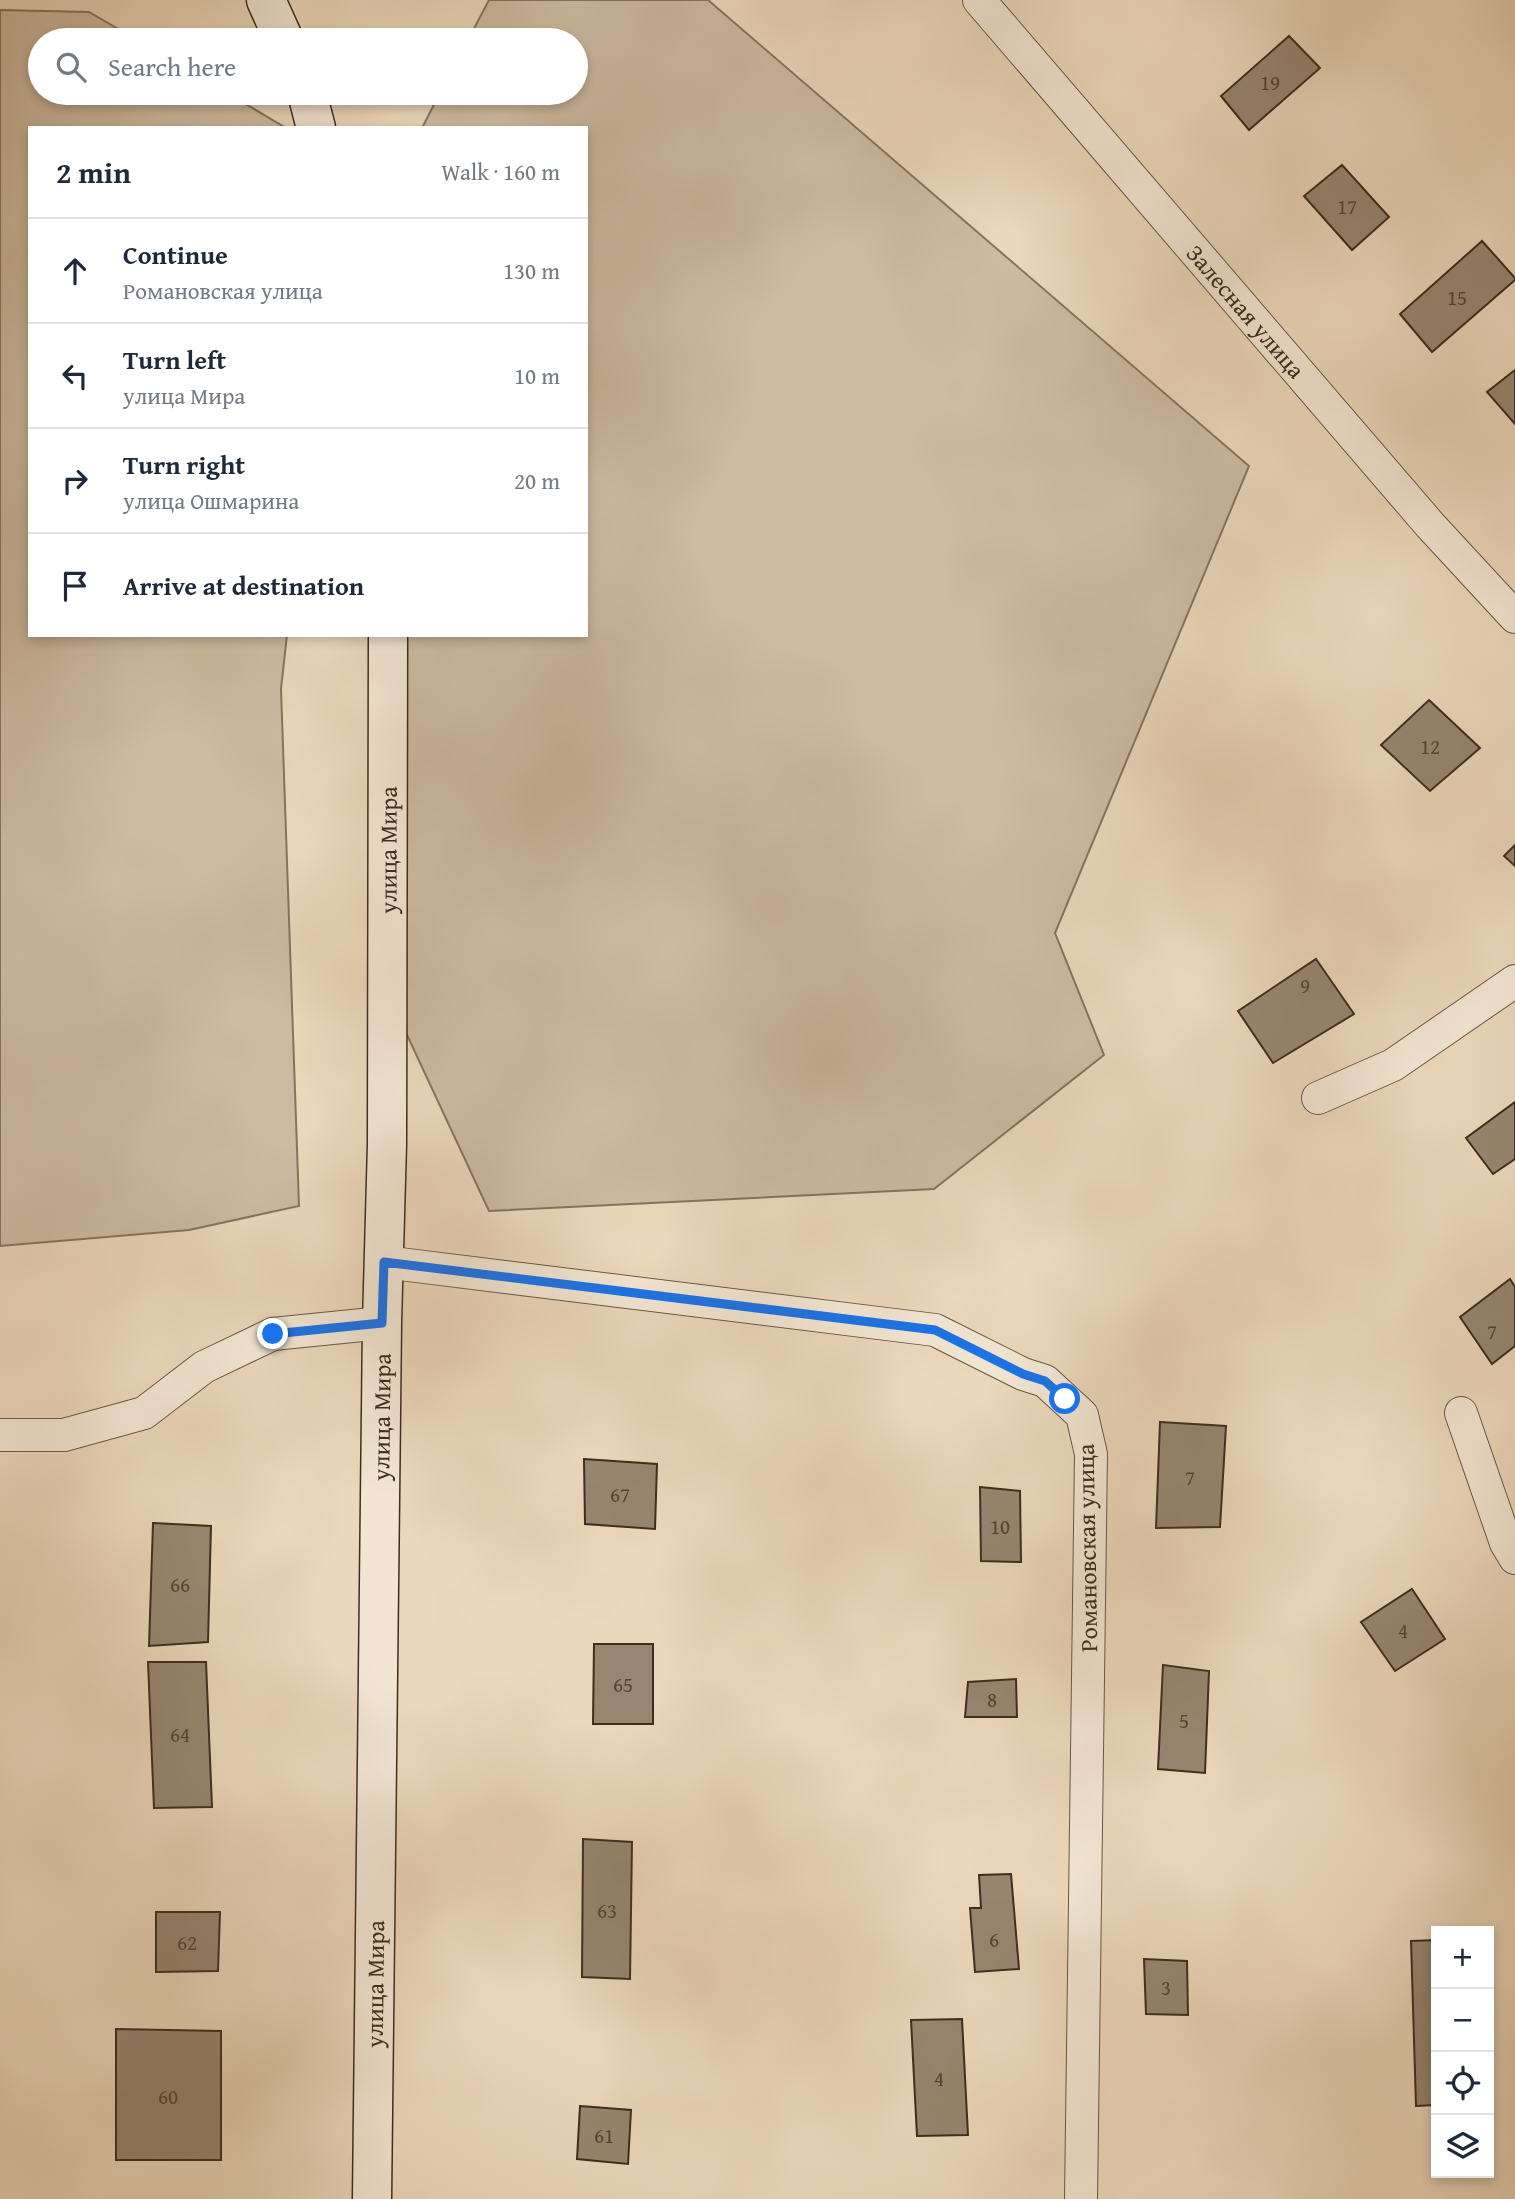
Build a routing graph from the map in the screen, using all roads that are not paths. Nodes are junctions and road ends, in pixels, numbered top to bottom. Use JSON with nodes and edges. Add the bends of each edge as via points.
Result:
{"nodes":[{"id":1,"x":266,"y":0,"type":"edge"},
{"id":2,"x":979,"y":0,"type":"edge"},
{"id":3,"x":279,"y":28,"type":"edge"},
{"id":4,"x":310,"y":105,"type":"edge"},
{"id":5,"x":315,"y":126,"type":"edge"},
{"id":6,"x":1515,"y":617,"type":"edge"},
{"id":7,"x":388,"y":637,"type":"edge"},
{"id":8,"x":1515,"y":981,"type":"edge"},
{"id":9,"x":1318,"y":1098,"type":"dead end"},
{"id":10,"x":384,"y":1262,"type":"junction"},
{"id":11,"x":382,"y":1323,"type":"junction"},
{"id":12,"x":1461,"y":1413,"type":"dead end"},
{"id":13,"x":0,"y":1435,"type":"edge"},
{"id":14,"x":1515,"y":1558,"type":"edge"},
{"id":15,"x":372,"y":2199,"type":"edge"},
{"id":16,"x":1081,"y":2199,"type":"edge"}],
"edges":[{"from":1,"to":3,"type":"street"},
{"from":2,"to":6,"type":"street","name":"Залесная улица","via":[[1430,525]]},
{"from":4,"to":5,"type":"street"},
{"from":7,"to":10,"type":"street","name":"улица Мира"},
{"from":8,"to":9,"type":"street","via":[[1393,1065]]},
{"from":10,"to":11,"type":"street","name":"улица Мира"},
{"from":10,"to":16,"type":"street","name":"Романовская улица","via":[[935,1330],[1045,1381],[1082,1415],[1091,1467]]},
{"from":11,"to":13,"type":"street","via":[[273,1334],[204,1367],[144,1413],[64,1435]]},
{"from":11,"to":15,"type":"street","name":"улица Мира"},
{"from":12,"to":14,"type":"street","via":[[1506,1544]]}]}
